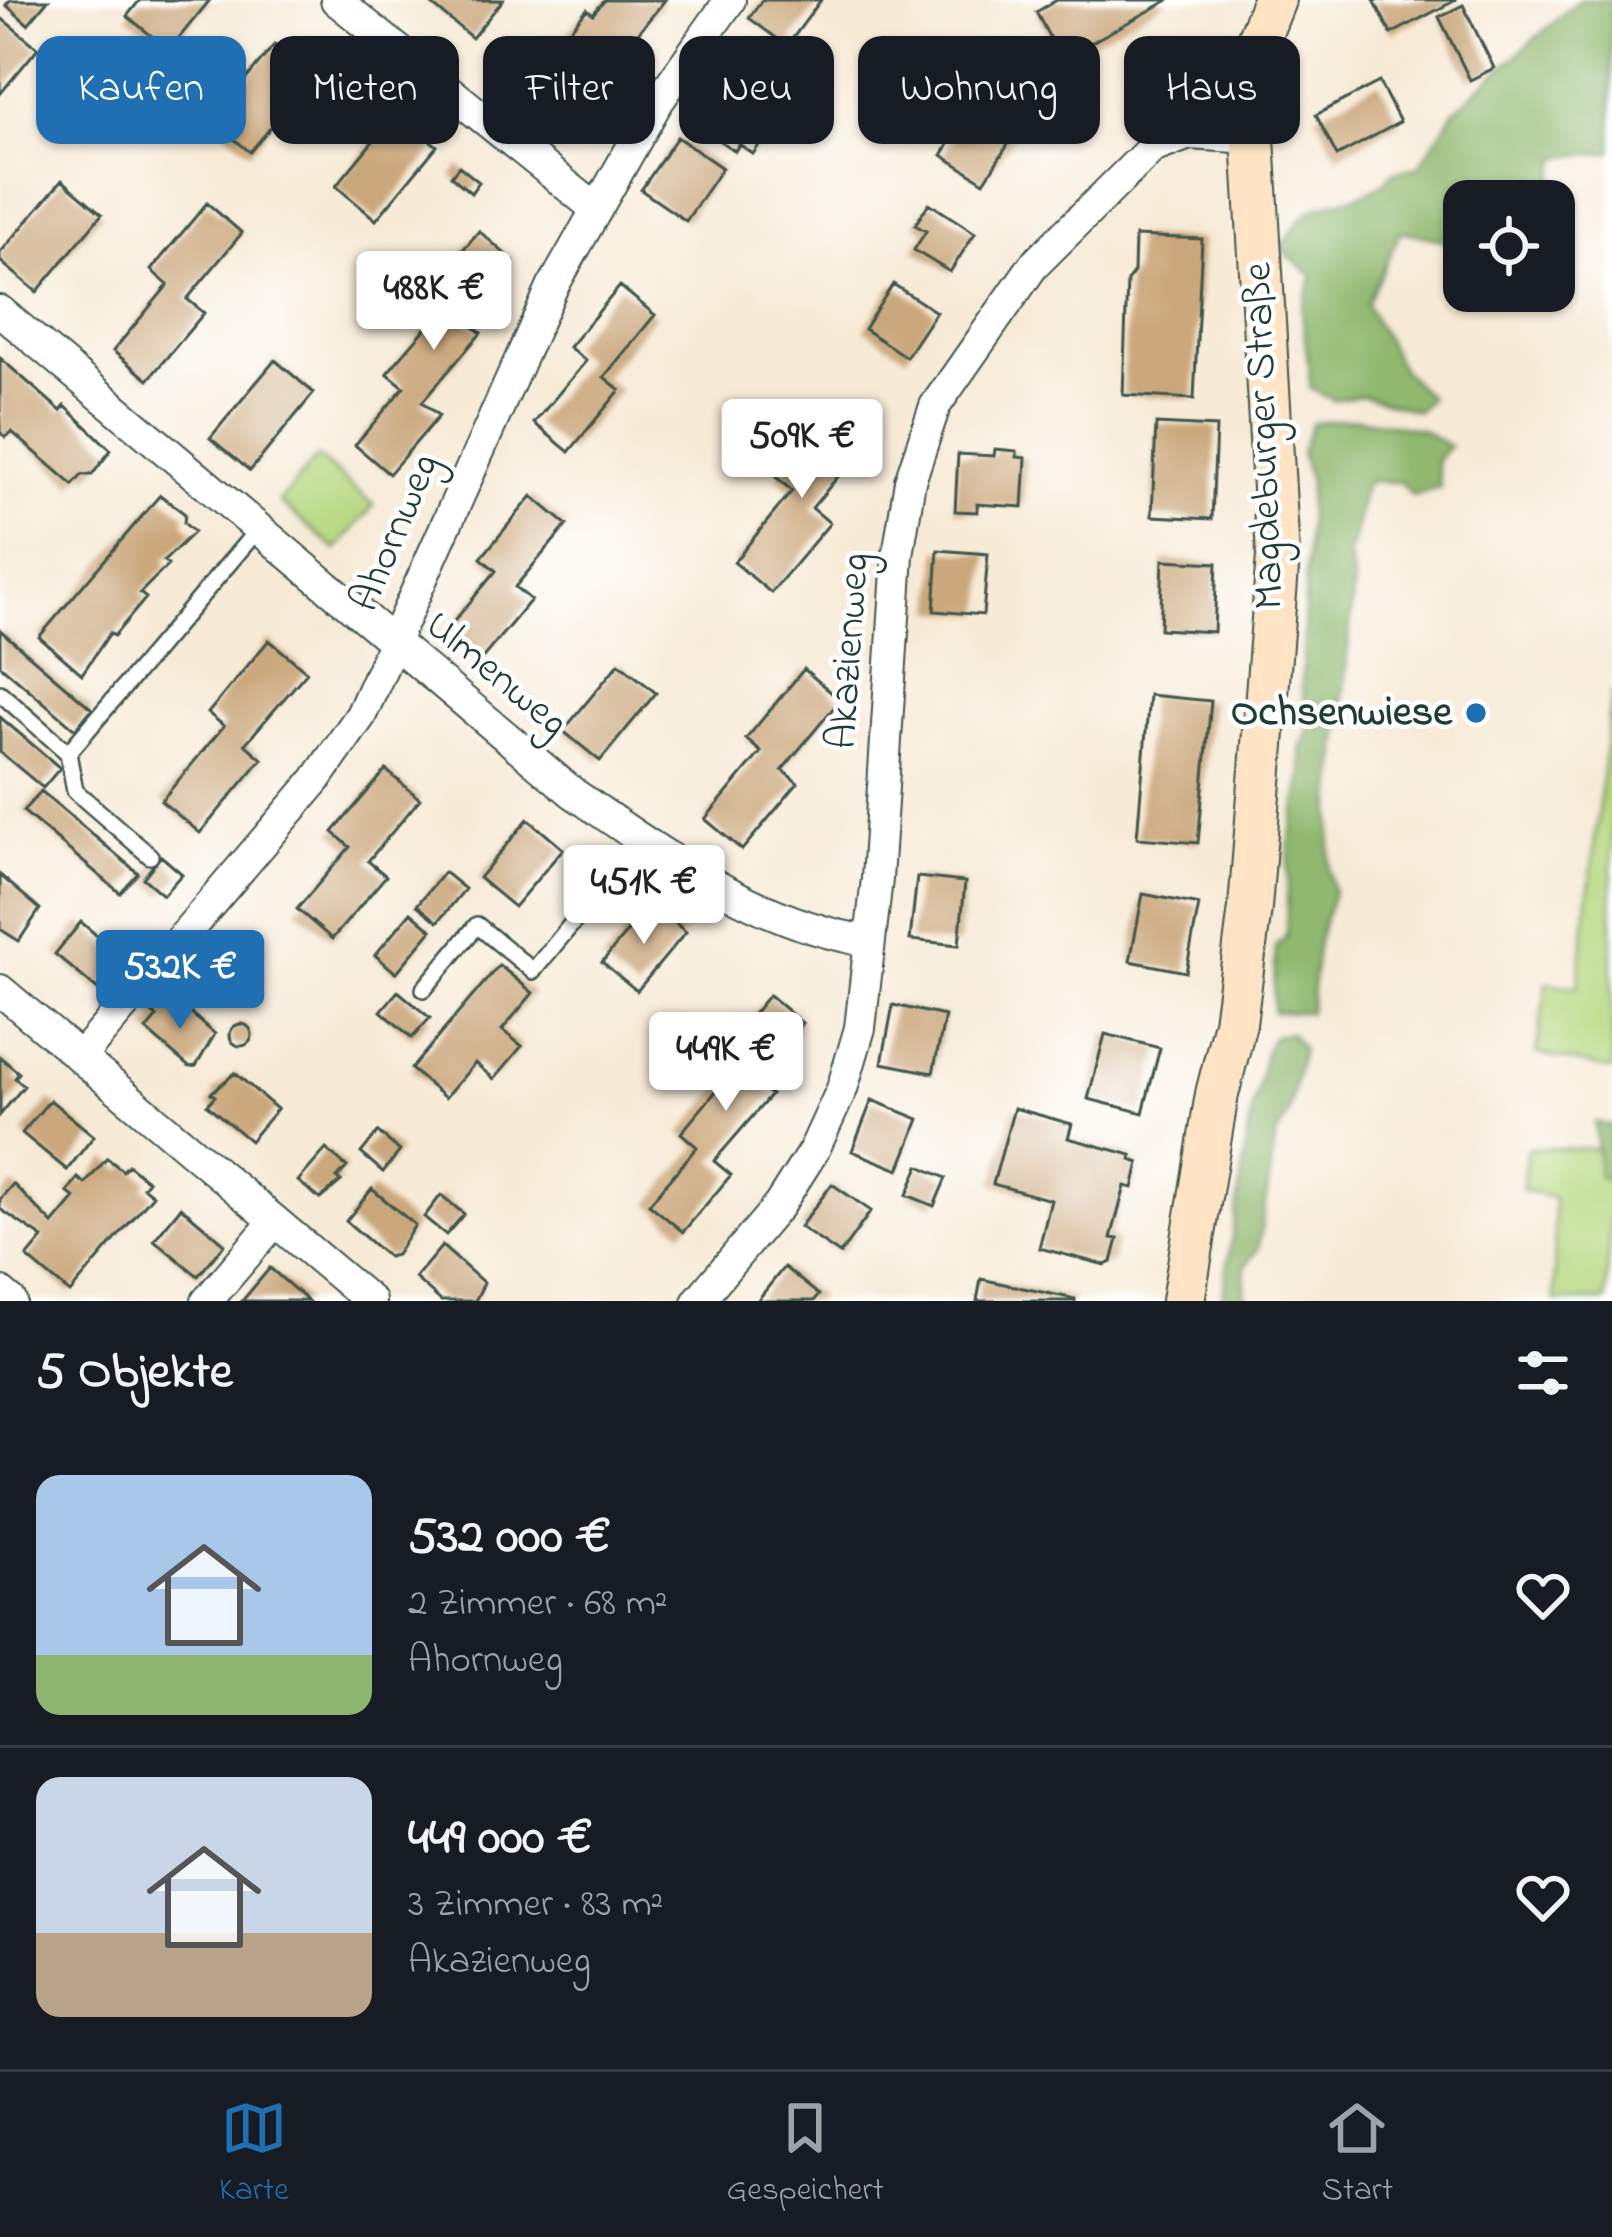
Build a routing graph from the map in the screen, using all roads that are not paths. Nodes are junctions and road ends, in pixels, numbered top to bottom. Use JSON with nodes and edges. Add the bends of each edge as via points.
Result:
{"nodes":[{"id":1,"x":336,"y":0,"type":"edge"},
{"id":2,"x":730,"y":0,"type":"edge"},
{"id":3,"x":1274,"y":0,"type":"edge"},
{"id":4,"x":1260,"y":36,"type":"edge"},
{"id":5,"x":1163,"y":144,"type":"edge"},
{"id":6,"x":1253,"y":144,"type":"edge"},
{"id":7,"x":596,"y":209,"type":"junction"},
{"id":8,"x":0,"y":311,"type":"edge"},
{"id":9,"x":258,"y":529,"type":"junction"},
{"id":10,"x":394,"y":644,"type":"junction"},
{"id":11,"x":0,"y":692,"type":"edge"},
{"id":12,"x":68,"y":753,"type":"junction"},
{"id":13,"x":641,"y":840,"type":"junction"},
{"id":14,"x":150,"y":856,"type":"dead end"},
{"id":15,"x":869,"y":941,"type":"junction"},
{"id":16,"x":424,"y":989,"type":"dead end"},
{"id":17,"x":0,"y":990,"type":"edge"},
{"id":18,"x":80,"y":1057,"type":"junction"},
{"id":19,"x":275,"y":1221,"type":"junction"},
{"id":20,"x":0,"y":1292,"type":"edge"},
{"id":21,"x":11,"y":1301,"type":"edge"},
{"id":22,"x":207,"y":1301,"type":"edge"},
{"id":23,"x":370,"y":1301,"type":"edge"},
{"id":24,"x":698,"y":1301,"type":"edge"},
{"id":25,"x":1183,"y":1301,"type":"edge"}],
"edges":[{"from":1,"to":7,"type":"street"},
{"from":2,"to":7,"type":"street","name":"Ahornweg"},
{"from":3,"to":4,"type":"main road","name":"Magdeburger Straße"},
{"from":5,"to":15,"type":"street","name":"Akazienweg","via":[[1034,266],[935,406],[910,481],[898,555]]},
{"from":6,"to":25,"type":"main road","name":"Magdeburger Straße","via":[[1278,556],[1238,1000]]},
{"from":7,"to":10,"type":"street","name":"Ahornweg","via":[[532,328]]},
{"from":8,"to":9,"type":"street","name":"Ulmenweg"},
{"from":9,"to":10,"type":"street","name":"Ulmenweg"},
{"from":9,"to":12,"type":"lane"},
{"from":10,"to":13,"type":"street","name":"Ulmenweg"},
{"from":10,"to":18,"type":"street","name":"Ahornweg","via":[[340,749]]},
{"from":11,"to":12,"type":"lane"},
{"from":12,"to":14,"type":"lane","via":[[75,791]]},
{"from":13,"to":15,"type":"street","name":"Ulmenweg","via":[[810,929]]},
{"from":13,"to":16,"type":"lane","via":[[533,971],[477,925]]},
{"from":15,"to":24,"type":"street","name":"Akazienweg","via":[[860,1028],[814,1150]]},
{"from":17,"to":18,"type":"street"},
{"from":18,"to":19,"type":"street"},
{"from":19,"to":22,"type":"street"},
{"from":19,"to":23,"type":"street"},
{"from":20,"to":21,"type":"street"}]}
